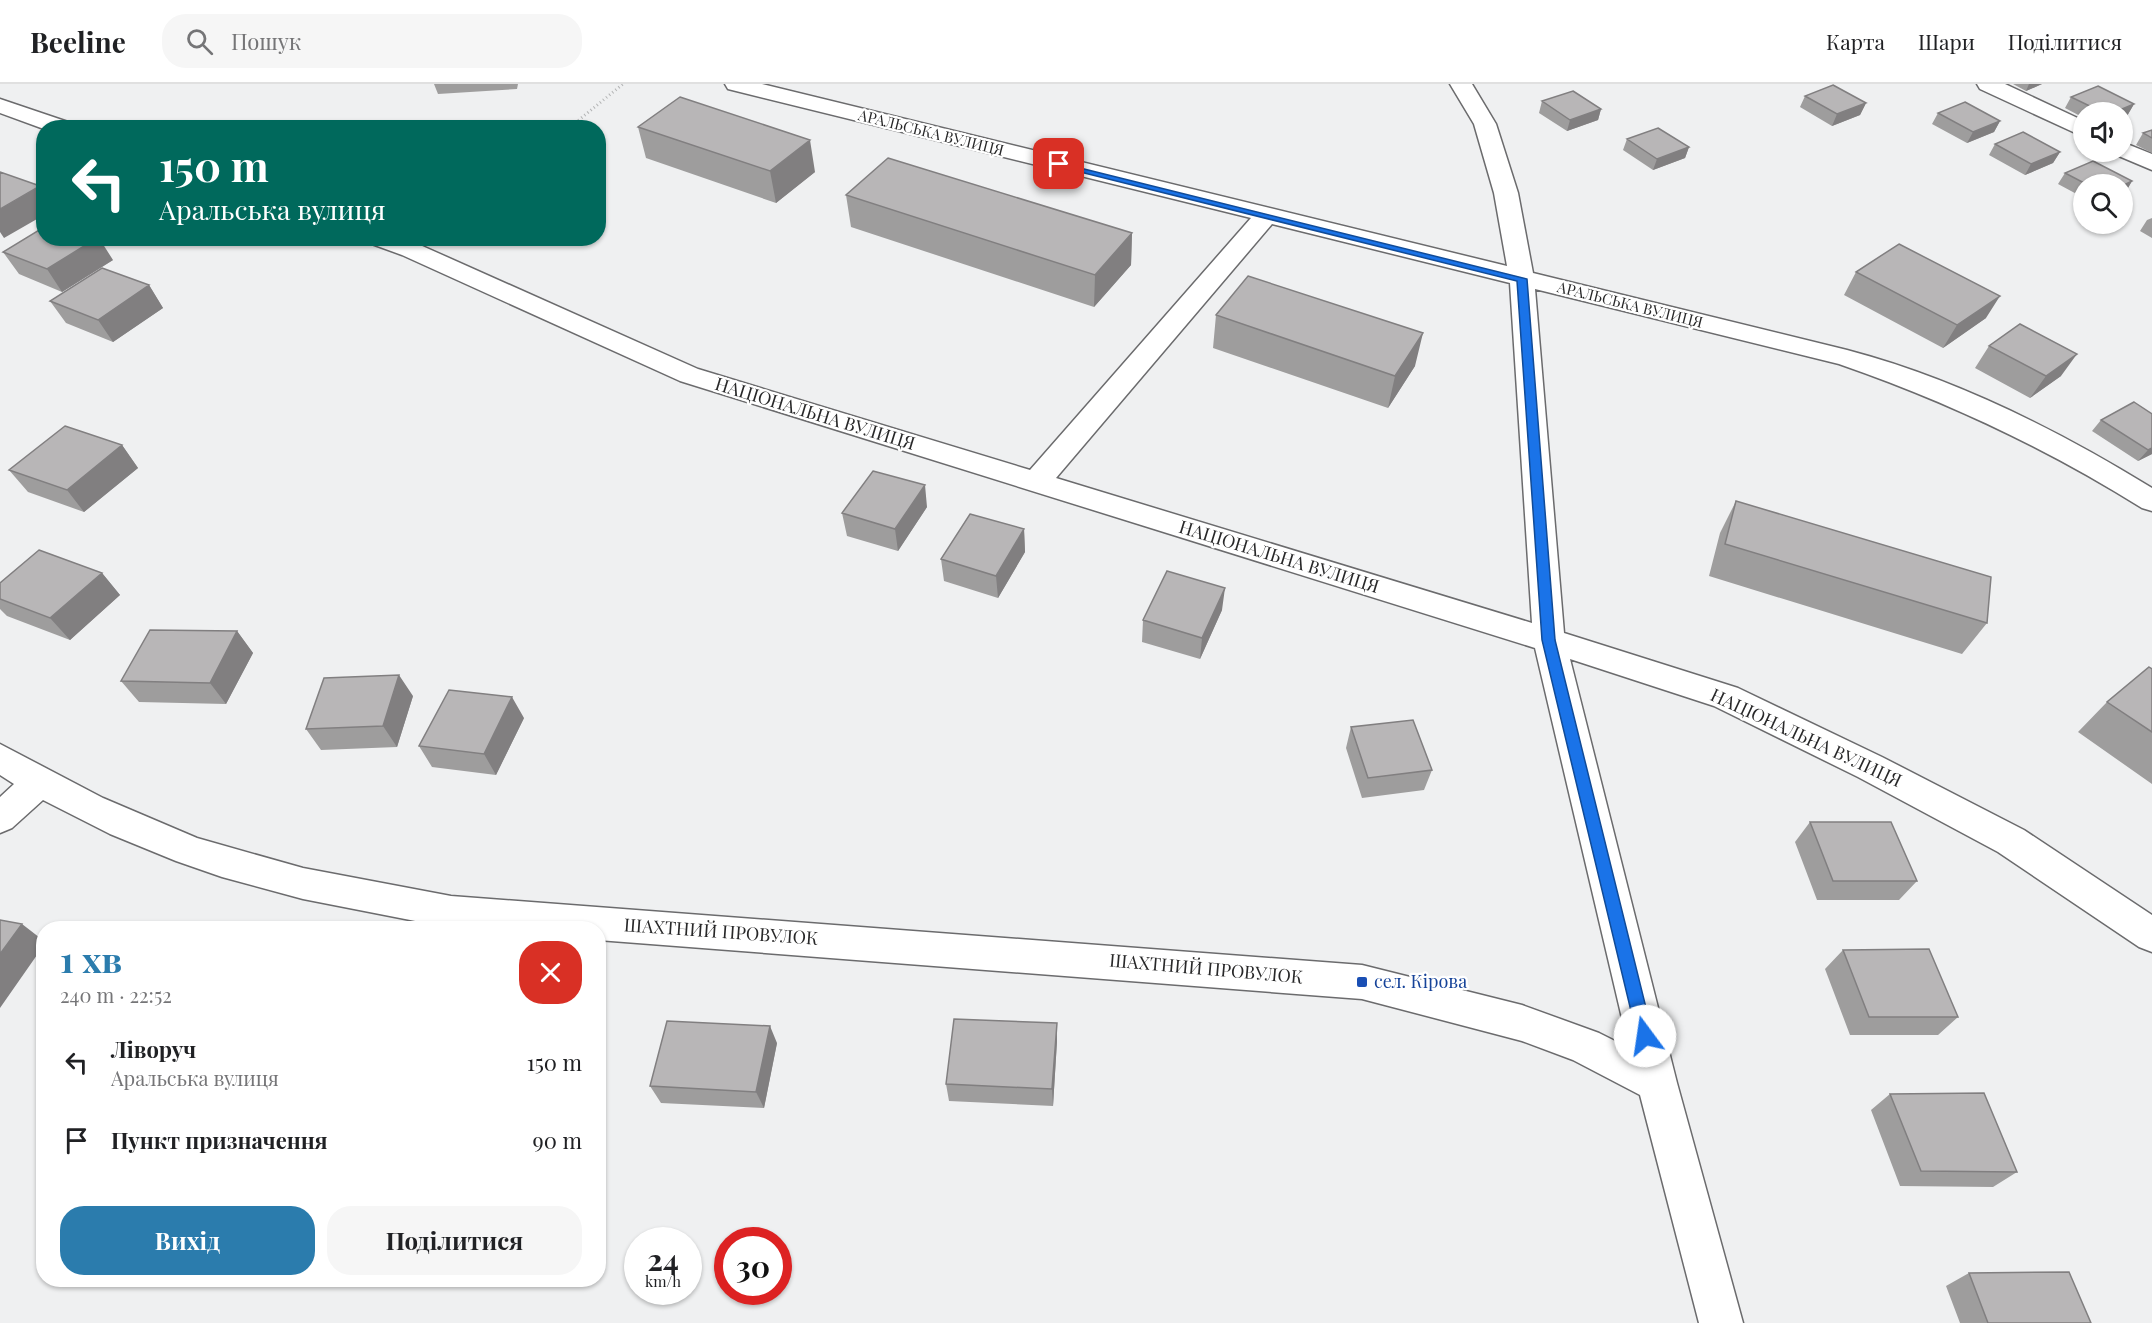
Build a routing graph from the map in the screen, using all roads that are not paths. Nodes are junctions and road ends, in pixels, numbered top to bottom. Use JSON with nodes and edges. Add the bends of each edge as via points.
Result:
{"nodes":[{"id":1,"x":736,"y":84,"type":"edge"},
{"id":2,"x":1461,"y":84,"type":"edge"},
{"id":3,"x":1988,"y":84,"type":"edge"},
{"id":4,"x":0,"y":106,"type":"edge"},
{"id":5,"x":40,"y":120,"type":"edge"},
{"id":6,"x":2073,"y":125,"type":"edge"},
{"id":7,"x":2133,"y":154,"type":"edge"},
{"id":8,"x":2152,"y":163,"type":"edge"},
{"id":9,"x":1266,"y":216,"type":"junction"},
{"id":10,"x":400,"y":246,"type":"edge"},
{"id":11,"x":1522,"y":279,"type":"junction"},
{"id":12,"x":1036,"y":482,"type":"junction"},
{"id":13,"x":2152,"y":501,"type":"edge"},
{"id":14,"x":1549,"y":640,"type":"junction"},
{"id":15,"x":0,"y":758,"type":"edge"},
{"id":16,"x":39,"y":783,"type":"junction"},
{"id":17,"x":0,"y":818,"type":"edge"},
{"id":18,"x":568,"y":921,"type":"edge"},
{"id":19,"x":606,"y":924,"type":"edge"},
{"id":20,"x":2152,"y":935,"type":"edge"},
{"id":21,"x":1657,"y":1083,"type":"junction"},
{"id":22,"x":1721,"y":1323,"type":"edge"}],
"edges":[{"from":1,"to":9,"type":"street","name":"АРАЛЬСЬКА ВУЛИЦЯ"},
{"from":2,"to":11,"type":"street","via":[[1485,124],[1506,193]]},
{"from":3,"to":6,"type":"street"},
{"from":4,"to":5,"type":"street"},
{"from":7,"to":8,"type":"street"},
{"from":9,"to":11,"type":"street","name":"АРАЛЬСЬКА ВУЛИЦЯ"},
{"from":9,"to":12,"type":"street"},
{"from":10,"to":12,"type":"street","name":"НАЦІОНАЛЬНА ВУЛИЦЯ","via":[[689,375]]},
{"from":11,"to":13,"type":"street","name":"АРАЛЬСЬКА ВУЛИЦЯ","via":[[1847,358],[1913,379],[2050,443]]},
{"from":11,"to":14,"type":"street"},
{"from":12,"to":14,"type":"street","name":"НАЦІОНАЛЬНА ВУЛИЦЯ"},
{"from":14,"to":20,"type":"street","name":"НАЦІОНАЛЬНА ВУЛИЦЯ","via":[[1726,697],[1870,767],[2011,841]]},
{"from":14,"to":21,"type":"street"},
{"from":15,"to":16,"type":"street","name":"ШАХТНИЙ ПРОВУЛОК"},
{"from":16,"to":17,"type":"street"},
{"from":16,"to":18,"type":"street","name":"ШАХТНИЙ ПРОВУЛОК","via":[[154,836],[252,871],[451,912]]},
{"from":19,"to":21,"type":"street","name":"ШАХТНИЙ ПРОВУЛОК","via":[[1362,982],[1522,1023],[1585,1046]]},
{"from":21,"to":22,"type":"street"}]}
